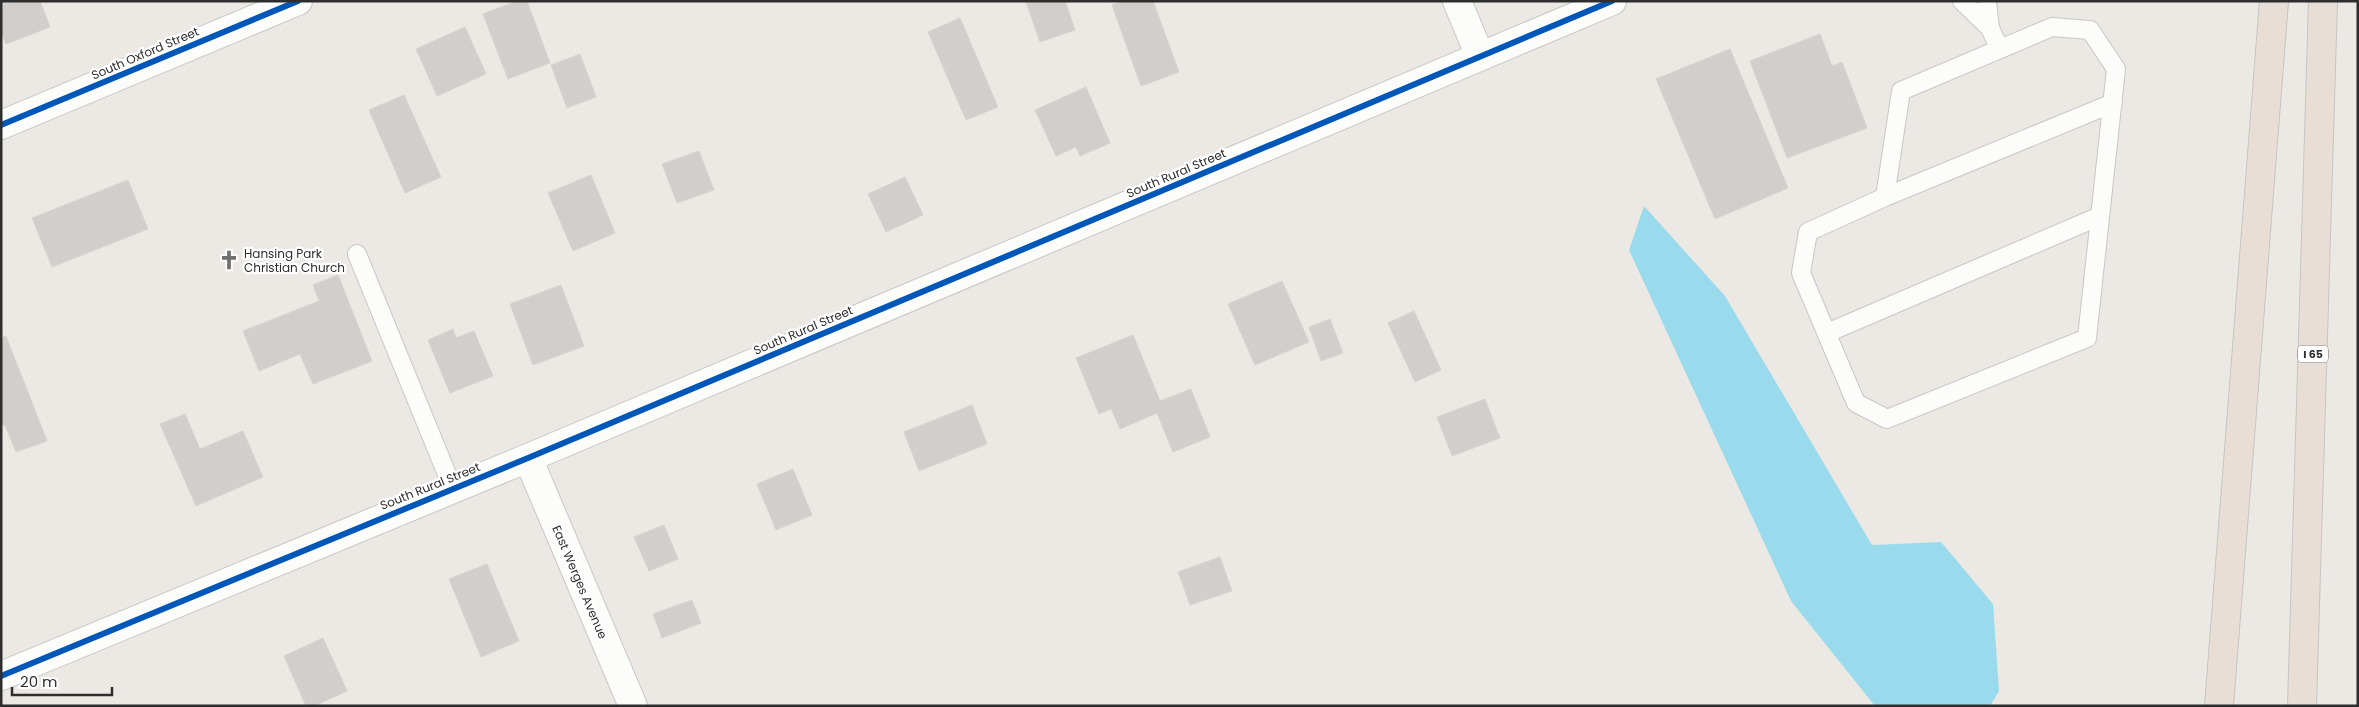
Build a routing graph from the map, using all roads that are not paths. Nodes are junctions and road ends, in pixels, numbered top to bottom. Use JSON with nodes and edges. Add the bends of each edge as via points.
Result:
{"nodes":[{"id":1,"x":298,"y":1,"type":"edge"},
{"id":2,"x":1456,"y":1,"type":"edge"},
{"id":3,"x":1612,"y":1,"type":"edge"},
{"id":4,"x":1962,"y":1,"type":"edge"},
{"id":5,"x":1987,"y":1,"type":"edge"},
{"id":6,"x":2274,"y":1,"type":"edge"},
{"id":7,"x":2323,"y":1,"type":"edge"},
{"id":8,"x":1990,"y":28,"type":"junction"},
{"id":9,"x":1999,"y":48,"type":"junction"},
{"id":10,"x":1480,"y":56,"type":"junction"},
{"id":11,"x":2113,"y":103,"type":"junction"},
{"id":12,"x":1,"y":125,"type":"edge"},
{"id":13,"x":1886,"y":197,"type":"junction"},
{"id":14,"x":2100,"y":216,"type":"junction"},
{"id":15,"x":357,"y":254,"type":"dead end"},
{"id":16,"x":1827,"y":333,"type":"junction"},
{"id":17,"x":528,"y":458,"type":"junction"},
{"id":18,"x":453,"y":489,"type":"junction"},
{"id":19,"x":1,"y":676,"type":"edge"},
{"id":20,"x":633,"y":706,"type":"edge"},
{"id":21,"x":2219,"y":706,"type":"edge"},
{"id":22,"x":2302,"y":706,"type":"edge"}],
"edges":[{"from":1,"to":12,"type":"street","name":"South Oxford Street"},
{"from":2,"to":10,"type":"street"},
{"from":3,"to":10,"type":"street","name":"South Rural Street"},
{"from":4,"to":8,"type":"lane"},
{"from":5,"to":8,"type":"lane"},
{"from":6,"to":21,"type":"highway"},
{"from":7,"to":22,"type":"highway","number":"I 65"},
{"from":8,"to":9,"type":"lane"},
{"from":9,"to":11,"type":"lane","via":[[2052,27],[2090,30],[2116,69]]},
{"from":9,"to":13,"type":"lane","via":[[1901,91]]},
{"from":10,"to":17,"type":"street","name":"South Rural Street"},
{"from":11,"to":13,"type":"lane"},
{"from":11,"to":14,"type":"lane"},
{"from":13,"to":16,"type":"lane","via":[[1808,232],[1801,273]]},
{"from":14,"to":16,"type":"lane"},
{"from":14,"to":16,"type":"lane","via":[[2087,338],[1887,419],[1856,403]]},
{"from":15,"to":18,"type":"lane"},
{"from":17,"to":18,"type":"street","name":"South Rural Street"},
{"from":17,"to":20,"type":"street","name":"East Werges Avenue"},
{"from":18,"to":19,"type":"street","name":"South Rural Street"}]}
